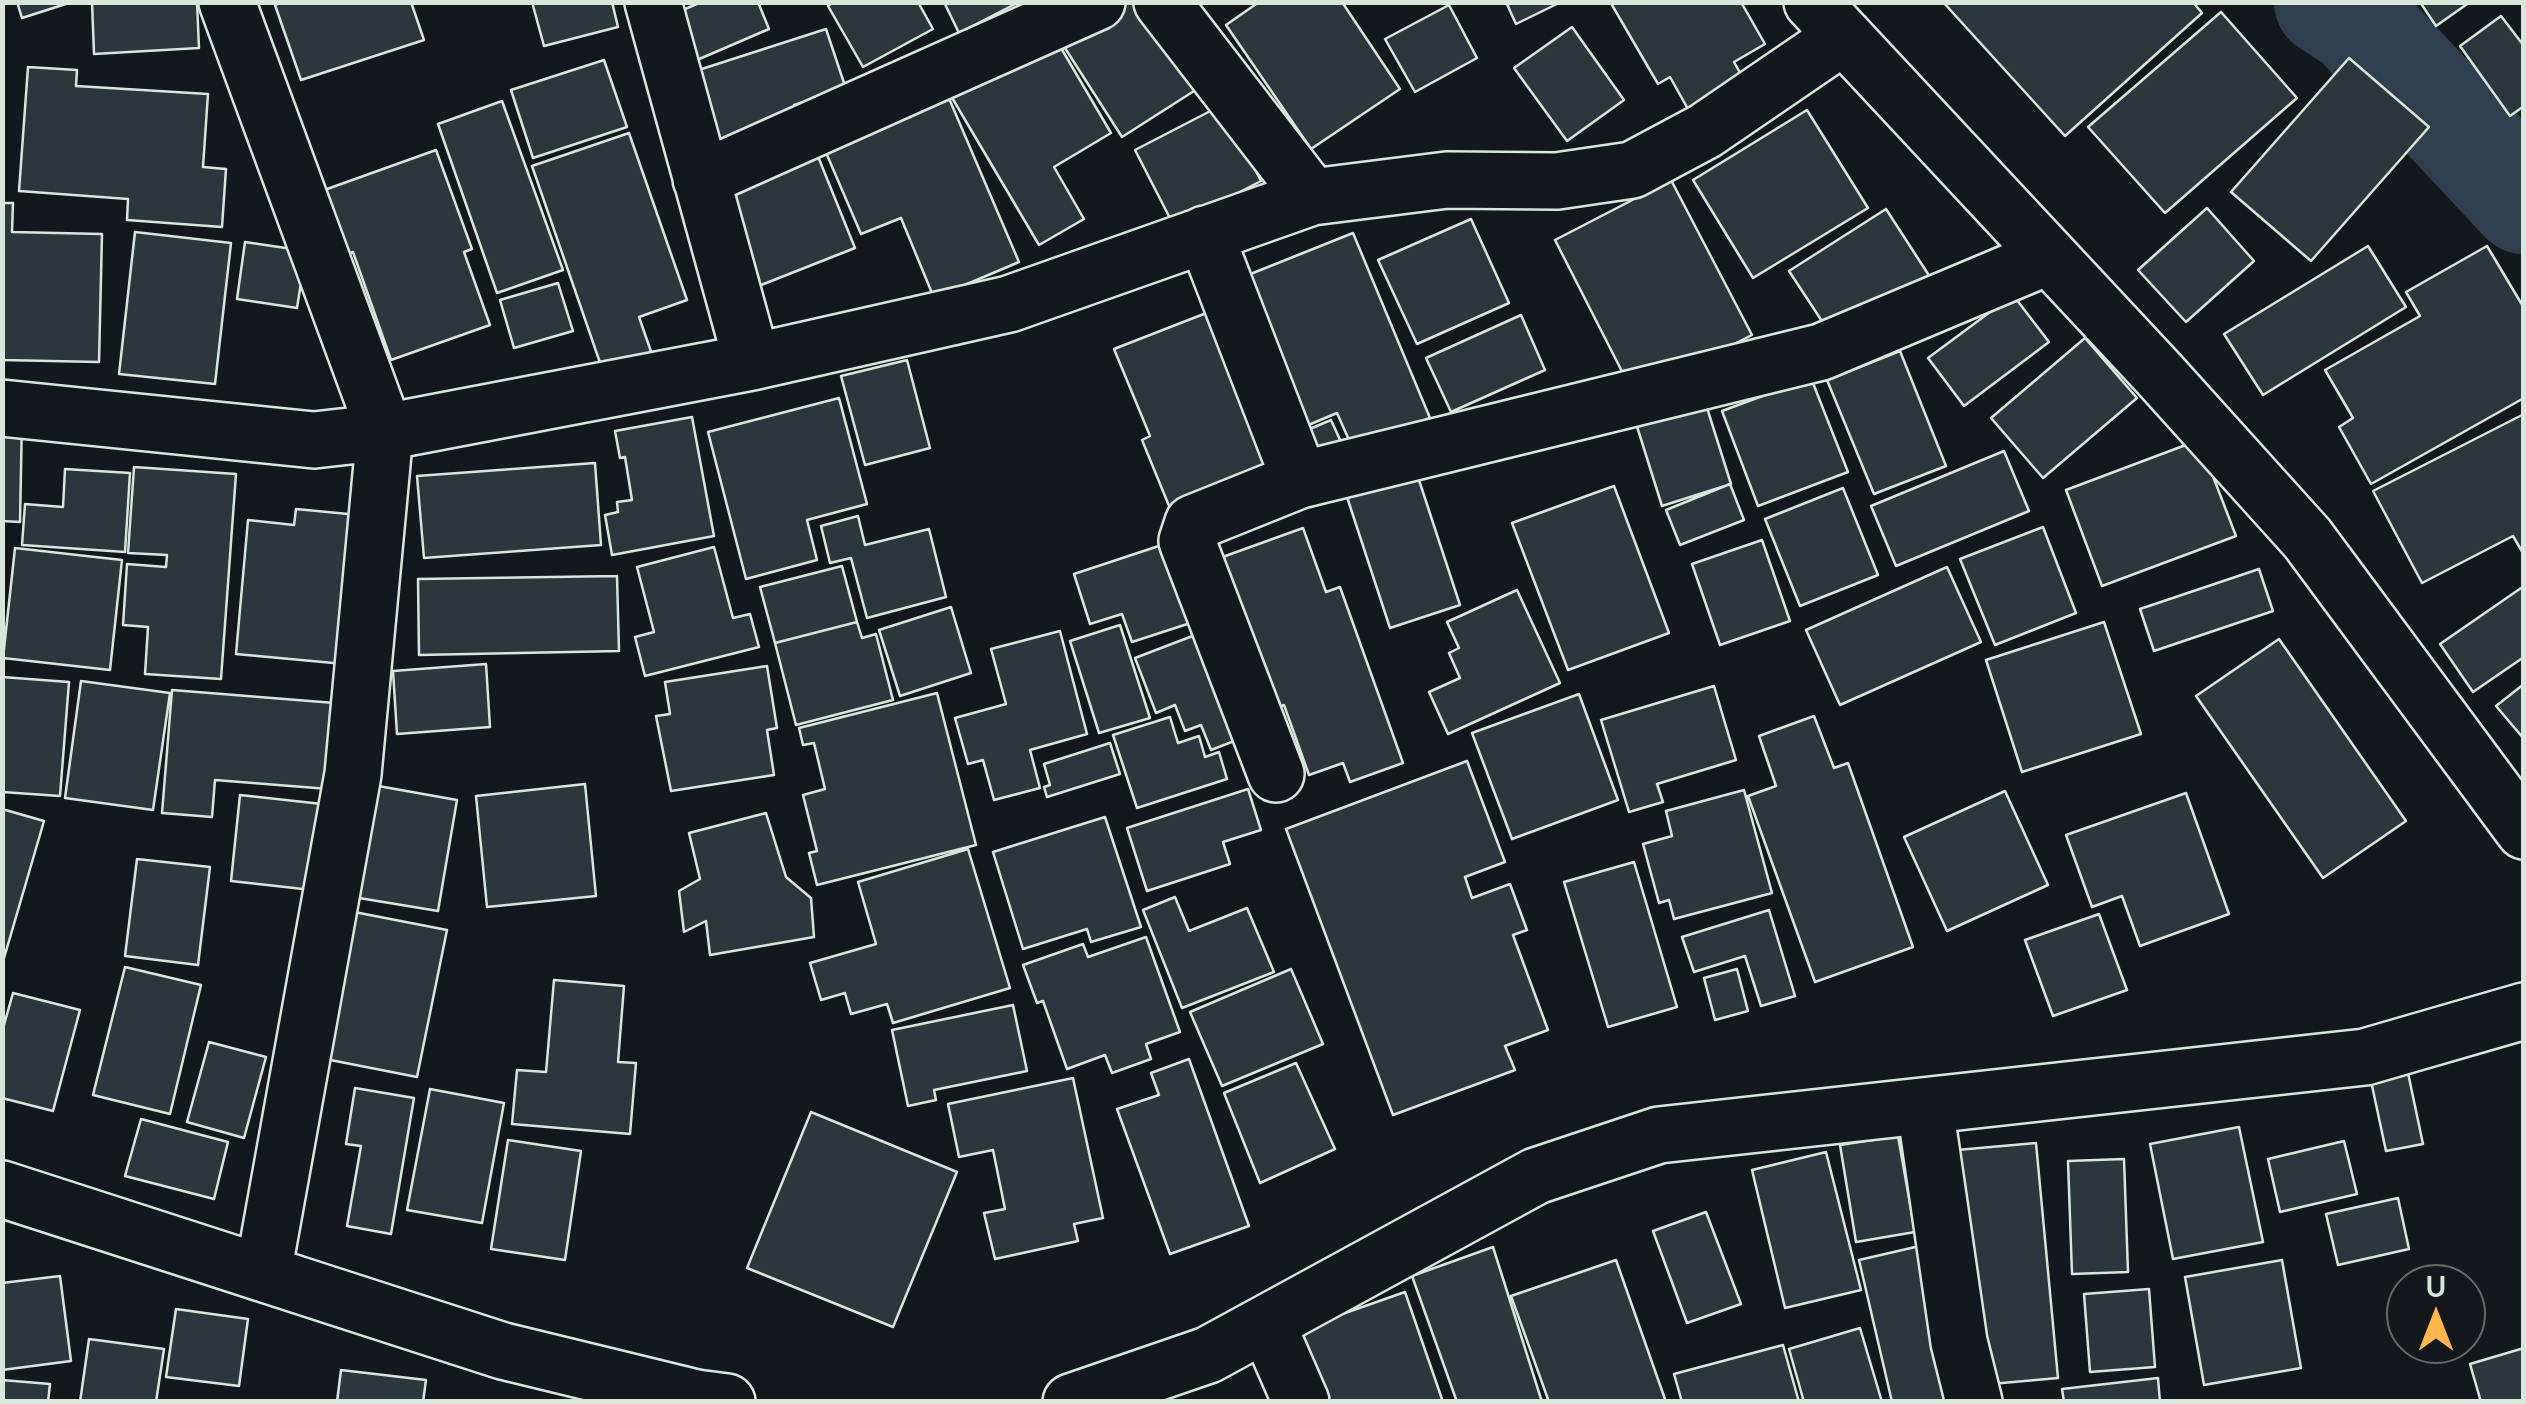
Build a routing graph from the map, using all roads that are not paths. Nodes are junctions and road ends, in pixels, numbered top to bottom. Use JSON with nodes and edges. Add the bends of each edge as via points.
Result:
{"nodes":[{"id":1,"x":227,"y":2,"type":"edge"},
{"id":2,"x":652,"y":2,"type":"edge"},
{"id":3,"x":1097,"y":2,"type":"edge"},
{"id":4,"x":1162,"y":2,"type":"edge"},
{"id":5,"x":1828,"y":19,"type":"edge"},
{"id":6,"x":702,"y":179,"type":"junction"},
{"id":7,"x":1312,"y":197,"type":"junction"},
{"id":8,"x":1205,"y":234,"type":"junction"},
{"id":9,"x":2047,"y":257,"type":"junction"},
{"id":10,"x":752,"y":362,"type":"junction"},
{"id":11,"x":2,"y":408,"type":"edge"},
{"id":12,"x":385,"y":432,"type":"junction"},
{"id":13,"x":1300,"y":480,"type":"junction"},
{"id":14,"x":1276,"y":774,"type":"dead end"},
{"id":15,"x":2524,"y":832,"type":"edge"},
{"id":16,"x":2524,"y":1011,"type":"edge"},
{"id":17,"x":1925,"y":1107,"type":"junction"},
{"id":18,"x":2,"y":1189,"type":"edge"},
{"id":19,"x":264,"y":1273,"type":"junction"},
{"id":20,"x":1268,"y":1324,"type":"junction"},
{"id":21,"x":718,"y":1401,"type":"edge"},
{"id":22,"x":727,"y":1402,"type":"edge"},
{"id":23,"x":1071,"y":1402,"type":"edge"},
{"id":24,"x":1301,"y":1402,"type":"edge"},
{"id":25,"x":1974,"y":1402,"type":"edge"}],
"edges":[{"from":1,"to":12,"type":"main road"},
{"from":2,"to":6,"type":"main road"},
{"from":3,"to":6,"type":"main road"},
{"from":4,"to":7,"type":"main road"},
{"from":5,"to":7,"type":"main road","via":[[1704,131],[1632,170],[1556,181],[1447,180]]},
{"from":5,"to":9,"type":"main road"},
{"from":6,"to":10,"type":"main road"},
{"from":7,"to":8,"type":"main road"},
{"from":8,"to":10,"type":"main road","via":[[1009,304]]},
{"from":8,"to":13,"type":"main road"},
{"from":9,"to":13,"type":"main road","via":[[1822,352]]},
{"from":9,"to":15,"type":"main road","via":[[2307,538]]},
{"from":10,"to":12,"type":"main road"},
{"from":11,"to":12,"type":"main road","via":[[314,440]]},
{"from":12,"to":19,"type":"main road","via":[[353,774]]},
{"from":13,"to":14,"type":"main road","via":[[1193,523],[1187,541]]},
{"from":16,"to":17,"type":"main road","via":[[2365,1057]]},
{"from":17,"to":20,"type":"main road","via":[[1659,1135],[1536,1176]]},
{"from":17,"to":25,"type":"main road"},
{"from":18,"to":19,"type":"main road"},
{"from":19,"to":21,"type":"main road","via":[[503,1351]]},
{"from":20,"to":23,"type":"main road","via":[[1208,1355]]},
{"from":20,"to":24,"type":"main road"},
{"from":21,"to":22,"type":"main road"}]}
